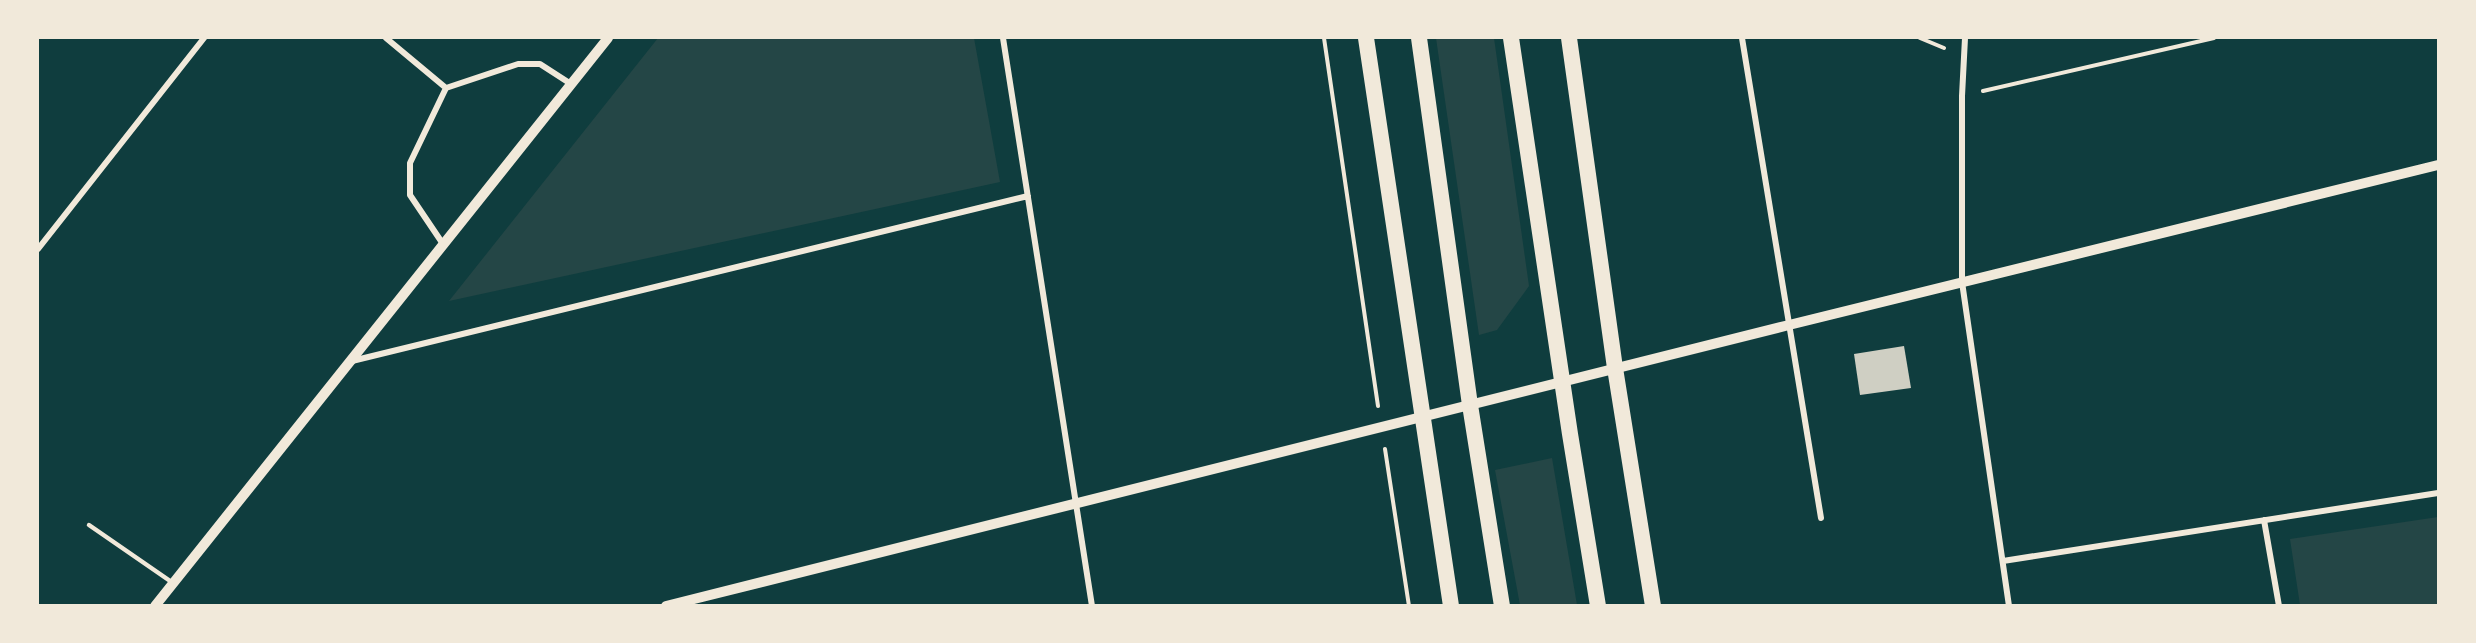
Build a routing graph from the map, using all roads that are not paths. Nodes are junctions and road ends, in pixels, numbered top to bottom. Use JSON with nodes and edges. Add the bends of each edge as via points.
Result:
{"nodes":[{"id":1,"x":204,"y":38,"type":"edge"},
{"id":2,"x":386,"y":38,"type":"edge"},
{"id":3,"x":608,"y":38,"type":"edge"},
{"id":4,"x":1003,"y":38,"type":"edge"},
{"id":5,"x":1366,"y":38,"type":"edge"},
{"id":6,"x":1372,"y":38,"type":"edge"},
{"id":7,"x":1419,"y":38,"type":"edge"},
{"id":8,"x":1511,"y":38,"type":"edge"},
{"id":9,"x":1569,"y":38,"type":"edge"},
{"id":10,"x":1742,"y":38,"type":"edge"},
{"id":11,"x":1965,"y":38,"type":"edge"},
{"id":12,"x":1370,"y":62,"type":"junction"},
{"id":13,"x":571,"y":84,"type":"junction"},
{"id":14,"x":446,"y":88,"type":"junction"},
{"id":15,"x":2439,"y":165,"type":"edge"},
{"id":16,"x":1028,"y":196,"type":"junction"},
{"id":17,"x":443,"y":244,"type":"junction"},
{"id":18,"x":38,"y":249,"type":"edge"},
{"id":19,"x":1962,"y":282,"type":"junction"},
{"id":20,"x":1789,"y":325,"type":"junction"},
{"id":21,"x":349,"y":362,"type":"junction"},
{"id":22,"x":1615,"y":368,"type":"junction"},
{"id":23,"x":1562,"y":382,"type":"junction"},
{"id":24,"x":1470,"y":405,"type":"junction"},
{"id":25,"x":1421,"y":417,"type":"junction"},
{"id":26,"x":2439,"y":494,"type":"edge"},
{"id":27,"x":1076,"y":503,"type":"junction"},
{"id":28,"x":1821,"y":518,"type":"dead end"},
{"id":29,"x":2264,"y":520,"type":"junction"},
{"id":30,"x":89,"y":525,"type":"dead end"},
{"id":31,"x":2003,"y":561,"type":"junction"},
{"id":32,"x":173,"y":583,"type":"junction"},
{"id":33,"x":155,"y":606,"type":"edge"},
{"id":34,"x":666,"y":606,"type":"edge"},
{"id":35,"x":1092,"y":606,"type":"edge"},
{"id":36,"x":1451,"y":606,"type":"edge"},
{"id":37,"x":1502,"y":606,"type":"edge"},
{"id":38,"x":1598,"y":606,"type":"edge"},
{"id":39,"x":1653,"y":606,"type":"edge"},
{"id":40,"x":2009,"y":606,"type":"edge"},
{"id":41,"x":2279,"y":606,"type":"edge"}],
"edges":[{"from":1,"to":18,"type":"street"},
{"from":2,"to":14,"type":"street"},
{"from":3,"to":13,"type":"street"},
{"from":4,"to":16,"type":"street"},
{"from":5,"to":12,"type":"highway"},
{"from":6,"to":12,"type":"highway"},
{"from":7,"to":24,"type":"highway"},
{"from":8,"to":23,"type":"highway"},
{"from":9,"to":22,"type":"highway"},
{"from":10,"to":20,"type":"street"},
{"from":11,"to":19,"type":"street"},
{"from":12,"to":25,"type":"highway"},
{"from":13,"to":14,"type":"street","via":[[540,64],[518,64]]},
{"from":13,"to":17,"type":"street"},
{"from":14,"to":17,"type":"street","via":[[410,163],[410,195]]},
{"from":15,"to":19,"type":"street"},
{"from":16,"to":21,"type":"street"},
{"from":16,"to":27,"type":"street"},
{"from":17,"to":21,"type":"street"},
{"from":19,"to":20,"type":"street"},
{"from":19,"to":31,"type":"street"},
{"from":20,"to":22,"type":"street"},
{"from":20,"to":28,"type":"street"},
{"from":21,"to":32,"type":"street"},
{"from":22,"to":23,"type":"street"},
{"from":22,"to":39,"type":"highway"},
{"from":23,"to":24,"type":"street"},
{"from":23,"to":38,"type":"highway"},
{"from":24,"to":25,"type":"street"},
{"from":24,"to":37,"type":"highway"},
{"from":25,"to":27,"type":"street"},
{"from":25,"to":36,"type":"highway"},
{"from":26,"to":29,"type":"street"},
{"from":27,"to":34,"type":"street"},
{"from":27,"to":35,"type":"street"},
{"from":29,"to":31,"type":"street"},
{"from":29,"to":41,"type":"street"},
{"from":30,"to":32,"type":"lane"},
{"from":31,"to":40,"type":"street"},
{"from":32,"to":33,"type":"street"}]}
